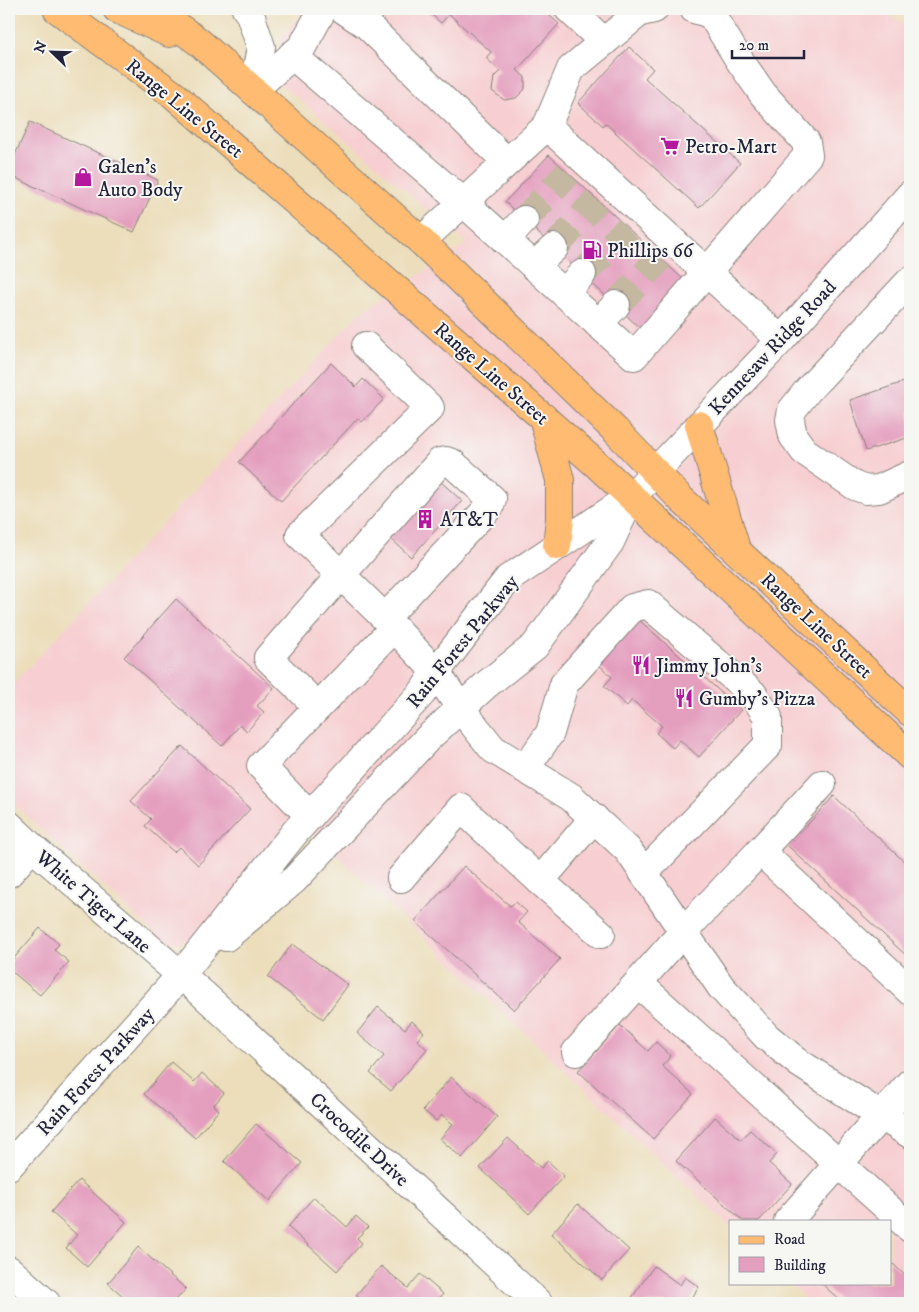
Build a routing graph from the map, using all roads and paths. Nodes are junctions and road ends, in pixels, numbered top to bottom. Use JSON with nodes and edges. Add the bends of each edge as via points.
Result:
{"nodes":[{"id":1,"x":57,"y":9,"type":"edge"},
{"id":2,"x":117,"y":9,"type":"edge"},
{"id":3,"x":153,"y":9,"type":"edge"},
{"id":4,"x":246,"y":9,"type":"edge"},
{"id":5,"x":323,"y":9,"type":"edge"},
{"id":6,"x":343,"y":9,"type":"edge"},
{"id":7,"x":569,"y":9,"type":"edge"},
{"id":8,"x":654,"y":9,"type":"edge"},
{"id":9,"x":694,"y":9,"type":"edge"},
{"id":10,"x":604,"y":42,"type":"junction"},
{"id":11,"x":211,"y":53,"type":"junction"},
{"id":12,"x":292,"y":55,"type":"junction"},
{"id":13,"x":252,"y":90,"type":"junction"},
{"id":14,"x":547,"y":126,"type":"junction"},
{"id":15,"x":507,"y":162,"type":"junction"},
{"id":16,"x":910,"y":195,"type":"edge"},
{"id":17,"x":463,"y":202,"type":"junction"},
{"id":18,"x":524,"y":220,"type":"tunnel mouth"},
{"id":19,"x":421,"y":240,"type":"junction"},
{"id":20,"x":505,"y":240,"type":"junction"},
{"id":21,"x":554,"y":248,"type":"tunnel mouth"},
{"id":22,"x":534,"y":266,"type":"junction"},
{"id":23,"x":707,"y":272,"type":"junction"},
{"id":24,"x":910,"y":281,"type":"edge"},
{"id":25,"x":781,"y":340,"type":"junction"},
{"id":26,"x":366,"y":346,"type":"dead end"},
{"id":27,"x":543,"y":417,"type":"junction"},
{"id":28,"x":699,"y":425,"type":"junction"},
{"id":29,"x":656,"y":471,"type":"junction"},
{"id":30,"x":910,"y":475,"type":"edge"},
{"id":31,"x":631,"y":497,"type":"junction"},
{"id":32,"x":557,"y":546,"type":"junction"},
{"id":33,"x":736,"y":550,"type":"junction"},
{"id":34,"x":340,"y":575,"type":"junction"},
{"id":35,"x":390,"y":623,"type":"junction"},
{"id":36,"x":436,"y":672,"type":"junction"},
{"id":37,"x":318,"y":707,"type":"junction"},
{"id":38,"x":461,"y":709,"type":"junction"},
{"id":39,"x":910,"y":712,"type":"edge"},
{"id":40,"x":910,"y":756,"type":"edge"},
{"id":41,"x":525,"y":768,"type":"junction"},
{"id":42,"x":822,"y":784,"type":"dead end"},
{"id":43,"x":310,"y":816,"type":"junction"},
{"id":44,"x":594,"y":818,"type":"junction"},
{"id":45,"x":9,"y":825,"type":"edge"},
{"id":46,"x":32,"y":847,"type":"junction"},
{"id":47,"x":760,"y":851,"type":"junction"},
{"id":48,"x":9,"y":872,"type":"edge"},
{"id":49,"x":644,"y":873,"type":"junction"},
{"id":50,"x":400,"y":878,"type":"dead end"},
{"id":51,"x":540,"y":881,"type":"junction"},
{"id":52,"x":684,"y":931,"type":"junction"},
{"id":53,"x":601,"y":934,"type":"dead end"},
{"id":54,"x":181,"y":975,"type":"junction"},
{"id":55,"x":638,"y":982,"type":"junction"},
{"id":56,"x":910,"y":991,"type":"edge"},
{"id":57,"x":576,"y":1052,"type":"dead end"},
{"id":58,"x":910,"y":1083,"type":"edge"},
{"id":59,"x":882,"y":1114,"type":"junction"},
{"id":60,"x":910,"y":1134,"type":"edge"},
{"id":61,"x":839,"y":1164,"type":"junction"},
{"id":62,"x":9,"y":1166,"type":"edge"},
{"id":63,"x":789,"y":1220,"type":"edge"},
{"id":64,"x":910,"y":1228,"type":"edge"},
{"id":65,"x":9,"y":1270,"type":"edge"},
{"id":66,"x":46,"y":1303,"type":"edge"},
{"id":67,"x":538,"y":1303,"type":"edge"}],
"edges":[{"from":1,"to":27,"type":"main road","name":"Range Line Street","via":[[175,96]]},
{"from":2,"to":11,"type":"main road"},
{"from":3,"to":11,"type":"main road","name":"Range Line Street"},
{"from":4,"to":13,"type":"street","via":[[261,46]]},
{"from":5,"to":12,"type":"street","via":[[302,47]]},
{"from":6,"to":15,"type":"street","via":[[368,26]]},
{"from":7,"to":10,"type":"street"},
{"from":8,"to":10,"type":"street","via":[[640,12]]},
{"from":9,"to":23,"type":"street","via":[[711,14],[763,94],[806,142],[808,155]]},
{"from":10,"to":14,"type":"street","via":[[571,69]]},
{"from":11,"to":13,"type":"main road","name":"Range Line Street"},
{"from":12,"to":13,"type":"street"},
{"from":12,"to":17,"type":"street"},
{"from":13,"to":19,"type":"main road","name":"Range Line Street"},
{"from":14,"to":15,"type":"street"},
{"from":14,"to":23,"type":"street","via":[[575,166],[604,193],[668,251]]},
{"from":15,"to":17,"type":"street"},
{"from":16,"to":25,"type":"street","name":"Kennesaw Ridge Road"},
{"from":17,"to":19,"type":"street"},
{"from":17,"to":20,"type":"street"},
{"from":18,"to":20,"type":"street"},
{"from":19,"to":29,"type":"main road","name":"Range Line Street"},
{"from":20,"to":22,"type":"street"},
{"from":21,"to":22,"type":"street"},
{"from":22,"to":23,"type":"street","via":[[573,283],[607,314],[634,356]]},
{"from":23,"to":25,"type":"street"},
{"from":24,"to":30,"type":"street","via":[[808,390],[792,410],[790,420],[793,436],[804,451],[855,486],[866,490],[879,489]]},
{"from":25,"to":28,"type":"street","name":"Kennesaw Ridge Road"},
{"from":26,"to":34,"type":"street","via":[[430,408],[300,535]]},
{"from":27,"to":31,"type":"main road","name":"Range Line Street"},
{"from":27,"to":32,"type":"main road","via":[[560,480]]},
{"from":28,"to":29,"type":"street","name":"Kennesaw Ridge Road"},
{"from":28,"to":33,"type":"main road"},
{"from":29,"to":31,"type":"street","name":"Kennesaw Ridge Road"},
{"from":29,"to":33,"type":"main road","name":"Range Line Street"},
{"from":31,"to":32,"type":"street","name":"Rain Forest Parkway"},
{"from":31,"to":38,"type":"street","name":"Rain Forest Parkway","via":[[610,542],[535,646]]},
{"from":31,"to":40,"type":"main road","name":"Range Line Street"},
{"from":32,"to":36,"type":"street","name":"Rain Forest Parkway","via":[[508,579]]},
{"from":33,"to":39,"type":"main road","name":"Range Line Street"},
{"from":34,"to":35,"type":"street"},
{"from":34,"to":35,"type":"street","via":[[440,462],[452,463],[492,499],[490,506]]},
{"from":34,"to":37,"type":"street","via":[[268,658]]},
{"from":35,"to":36,"type":"street"},
{"from":35,"to":37,"type":"street"},
{"from":36,"to":38,"type":"street"},
{"from":36,"to":43,"type":"street","name":"Rain Forest Parkway","via":[[422,693]]},
{"from":37,"to":43,"type":"street","via":[[261,766]]},
{"from":38,"to":41,"type":"street","via":[[493,749]]},
{"from":38,"to":54,"type":"street","name":"Rain Forest Parkway","via":[[428,738],[294,880]]},
{"from":41,"to":44,"type":"street","via":[[571,797]]},
{"from":41,"to":49,"type":"street","via":[[550,733],[564,684],[632,608],[648,604],[753,694],[768,717],[768,745]]},
{"from":42,"to":47,"type":"street"},
{"from":43,"to":54,"type":"street","name":"Rain Forest Parkway"},
{"from":44,"to":49,"type":"street","via":[[628,850]]},
{"from":44,"to":51,"type":"street"},
{"from":45,"to":46,"type":"street","name":"White Tiger Lane"},
{"from":46,"to":48,"type":"street"},
{"from":46,"to":54,"type":"street","name":"White Tiger Lane"},
{"from":47,"to":52,"type":"street"},
{"from":47,"to":56,"type":"street"},
{"from":49,"to":52,"type":"street"},
{"from":50,"to":51,"type":"street","via":[[461,808]]},
{"from":51,"to":53,"type":"street"},
{"from":52,"to":55,"type":"street"},
{"from":52,"to":59,"type":"street","via":[[721,987],[766,1037],[798,1063]]},
{"from":54,"to":62,"type":"street","name":"Rain Forest Parkway"},
{"from":54,"to":67,"type":"street","name":"Crocodile Drive"},
{"from":55,"to":57,"type":"street"},
{"from":55,"to":61,"type":"street"},
{"from":58,"to":59,"type":"street"},
{"from":59,"to":60,"type":"street"},
{"from":59,"to":61,"type":"street"},
{"from":61,"to":63,"type":"street"},
{"from":61,"to":64,"type":"street"},
{"from":65,"to":66,"type":"street"}]}
